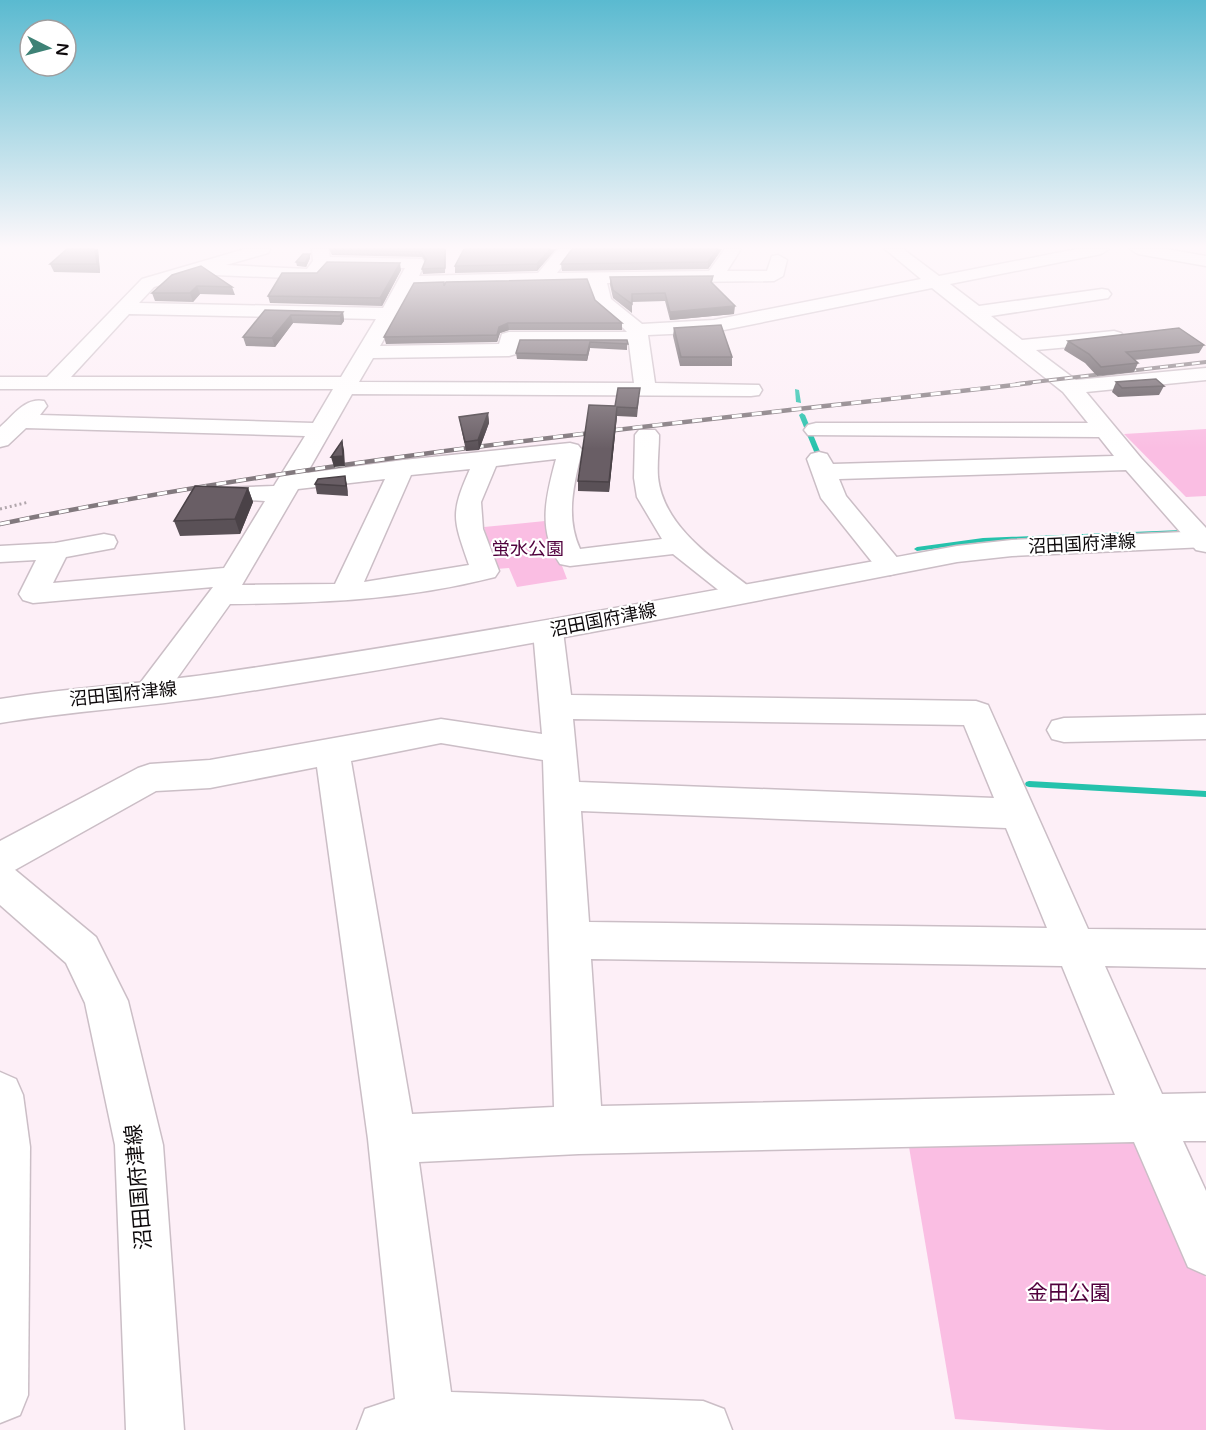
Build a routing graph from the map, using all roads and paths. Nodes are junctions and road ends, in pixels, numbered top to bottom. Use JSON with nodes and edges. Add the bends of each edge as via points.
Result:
{"nodes":[{"id":1,"x":117,"y":316,"type":"edge"},
{"id":2,"x":388,"y":316,"type":"edge"},
{"id":3,"x":618,"y":316,"type":"edge"},
{"id":4,"x":765,"y":316,"type":"edge"},
{"id":5,"x":977,"y":316,"type":"edge"},
{"id":6,"x":639,"y":334,"type":"junction"},
{"id":7,"x":1132,"y":335,"type":"edge"},
{"id":8,"x":1018,"y":346,"type":"junction"},
{"id":9,"x":365,"y":352,"type":"junction"},
{"id":10,"x":1206,"y":374,"type":"edge"},
{"id":11,"x":0,"y":383,"type":"edge"},
{"id":12,"x":56,"y":383,"type":"junction"},
{"id":13,"x":346,"y":385,"type":"junction"},
{"id":14,"x":1071,"y":387,"type":"junction"},
{"id":15,"x":645,"y":389,"type":"junction"},
{"id":16,"x":751,"y":390,"type":"dead end"},
{"id":17,"x":40,"y":402,"type":"junction"},
{"id":18,"x":0,"y":404,"type":"edge"},
{"id":19,"x":21,"y":421,"type":"junction"},
{"id":20,"x":319,"y":430,"type":"junction"},
{"id":21,"x":816,"y":430,"type":"dead end"},
{"id":22,"x":1108,"y":430,"type":"junction"},
{"id":23,"x":647,"y":435,"type":"dead end"},
{"id":24,"x":0,"y":440,"type":"edge"},
{"id":25,"x":487,"y":458,"type":"junction"},
{"id":26,"x":1132,"y":463,"type":"junction"},
{"id":27,"x":403,"y":467,"type":"junction"},
{"id":28,"x":287,"y":488,"type":"junction"},
{"id":29,"x":229,"y":493,"type":"edge"},
{"id":30,"x":29,"y":502,"type":"dead end"},
{"id":31,"x":0,"y":509,"type":"edge"},
{"id":32,"x":1205,"y":541,"type":"edge"},
{"id":33,"x":104,"y":542,"type":"dead end"},
{"id":34,"x":679,"y":545,"type":"junction"},
{"id":35,"x":55,"y":551,"type":"junction"},
{"id":36,"x":0,"y":554,"type":"edge"},
{"id":37,"x":890,"y":566,"type":"junction"},
{"id":38,"x":227,"y":586,"type":"junction"},
{"id":39,"x":345,"y":592,"type":"junction"},
{"id":40,"x":741,"y":594,"type":"junction"},
{"id":41,"x":548,"y":631,"type":"junction"},
{"id":42,"x":152,"y":690,"type":"junction"},
{"id":43,"x":0,"y":711,"type":"edge"},
{"id":44,"x":1206,"y":727,"type":"edge"},
{"id":45,"x":557,"y":728,"type":"junction"},
{"id":46,"x":1064,"y":730,"type":"dead end"},
{"id":47,"x":332,"y":752,"type":"junction"},
{"id":48,"x":561,"y":796,"type":"junction"},
{"id":49,"x":1019,"y":814,"type":"junction"},
{"id":50,"x":0,"y":861,"type":"edge"},
{"id":51,"x":0,"y":881,"type":"edge"},
{"id":52,"x":571,"y":940,"type":"junction"},
{"id":53,"x":1076,"y":946,"type":"junction"},
{"id":54,"x":1206,"y":949,"type":"edge"},
{"id":55,"x":0,"y":1095,"type":"edge"},
{"id":56,"x":1148,"y":1118,"type":"junction"},
{"id":57,"x":1206,"y":1118,"type":"edge"},
{"id":58,"x":579,"y":1130,"type":"junction"},
{"id":59,"x":392,"y":1139,"type":"junction"},
{"id":60,"x":1206,"y":1249,"type":"edge"},
{"id":61,"x":0,"y":1395,"type":"edge"},
{"id":62,"x":406,"y":1425,"type":"edge"},
{"id":63,"x":569,"y":1427,"type":"edge"},
{"id":64,"x":155,"y":1430,"type":"edge"},
{"id":65,"x":703,"y":1430,"type":"edge"}],
"edges":[{"from":1,"to":12,"type":"street"},
{"from":2,"to":9,"type":"street"},
{"from":3,"to":6,"type":"street"},
{"from":4,"to":6,"type":"street"},
{"from":5,"to":8,"type":"street"},
{"from":6,"to":9,"type":"street","via":[[510,338],[509,350]]},
{"from":6,"to":15,"type":"street"},
{"from":7,"to":8,"type":"street"},
{"from":8,"to":14,"type":"street"},
{"from":9,"to":13,"type":"street"},
{"from":10,"to":14,"type":"street"},
{"from":11,"to":12,"type":"street"},
{"from":12,"to":13,"type":"street"},
{"from":12,"to":17,"type":"street"},
{"from":13,"to":15,"type":"street"},
{"from":13,"to":20,"type":"street"},
{"from":14,"to":22,"type":"street"},
{"from":15,"to":16,"type":"street"},
{"from":17,"to":18,"type":"street"},
{"from":17,"to":19,"type":"street"},
{"from":19,"to":20,"type":"street"},
{"from":19,"to":24,"type":"street"},
{"from":20,"to":28,"type":"street"},
{"from":21,"to":22,"type":"street"},
{"from":22,"to":26,"type":"street"},
{"from":23,"to":34,"type":"street","via":[[646,478],[650,497]]},
{"from":25,"to":27,"type":"street"},
{"from":25,"to":34,"type":"street","via":[[570,450],[561,487],[558,530],[570,558]]},
{"from":25,"to":39,"type":"street","via":[[468,502],[470,529],[485,571]]},
{"from":26,"to":32,"type":"street"},
{"from":26,"to":37,"type":"street","via":[[822,465],[834,498]]},
{"from":27,"to":28,"type":"street"},
{"from":27,"to":39,"type":"street"},
{"from":28,"to":29,"type":"street"},
{"from":28,"to":38,"type":"street"},
{"from":30,"to":31,"type":"path"},
{"from":32,"to":37,"type":"street","name":"沼田国府津線","via":[[1012,548]]},
{"from":33,"to":35,"type":"street"},
{"from":34,"to":40,"type":"street"},
{"from":35,"to":36,"type":"street"},
{"from":35,"to":38,"type":"street","via":[[33,594]]},
{"from":37,"to":40,"type":"street","name":"沼田国府津線"},
{"from":38,"to":39,"type":"street"},
{"from":38,"to":42,"type":"street"},
{"from":40,"to":41,"type":"street","name":"沼田国府津線"},
{"from":41,"to":42,"type":"street","name":"沼田国府津線","via":[[214,685]]},
{"from":41,"to":45,"type":"street"},
{"from":42,"to":43,"type":"street","name":"沼田国府津線"},
{"from":44,"to":46,"type":"street"},
{"from":45,"to":47,"type":"street","via":[[441,731]]},
{"from":45,"to":48,"type":"street"},
{"from":45,"to":49,"type":"street","via":[[976,713]]},
{"from":47,"to":50,"type":"street","via":[[210,774],[150,778]]},
{"from":47,"to":59,"type":"street"},
{"from":48,"to":49,"type":"street"},
{"from":48,"to":52,"type":"street"},
{"from":49,"to":53,"type":"street"},
{"from":51,"to":64,"type":"street","name":"沼田国府津線","via":[[81,950],[106,1000],[139,1145]]},
{"from":52,"to":53,"type":"street"},
{"from":52,"to":58,"type":"street"},
{"from":53,"to":54,"type":"street"},
{"from":53,"to":56,"type":"street"},
{"from":55,"to":61,"type":"street","via":[[6,1147]]},
{"from":56,"to":57,"type":"street"},
{"from":56,"to":58,"type":"street"},
{"from":56,"to":60,"type":"street"},
{"from":58,"to":59,"type":"street"},
{"from":59,"to":62,"type":"street"},
{"from":62,"to":63,"type":"street"},
{"from":63,"to":65,"type":"street"}]}
